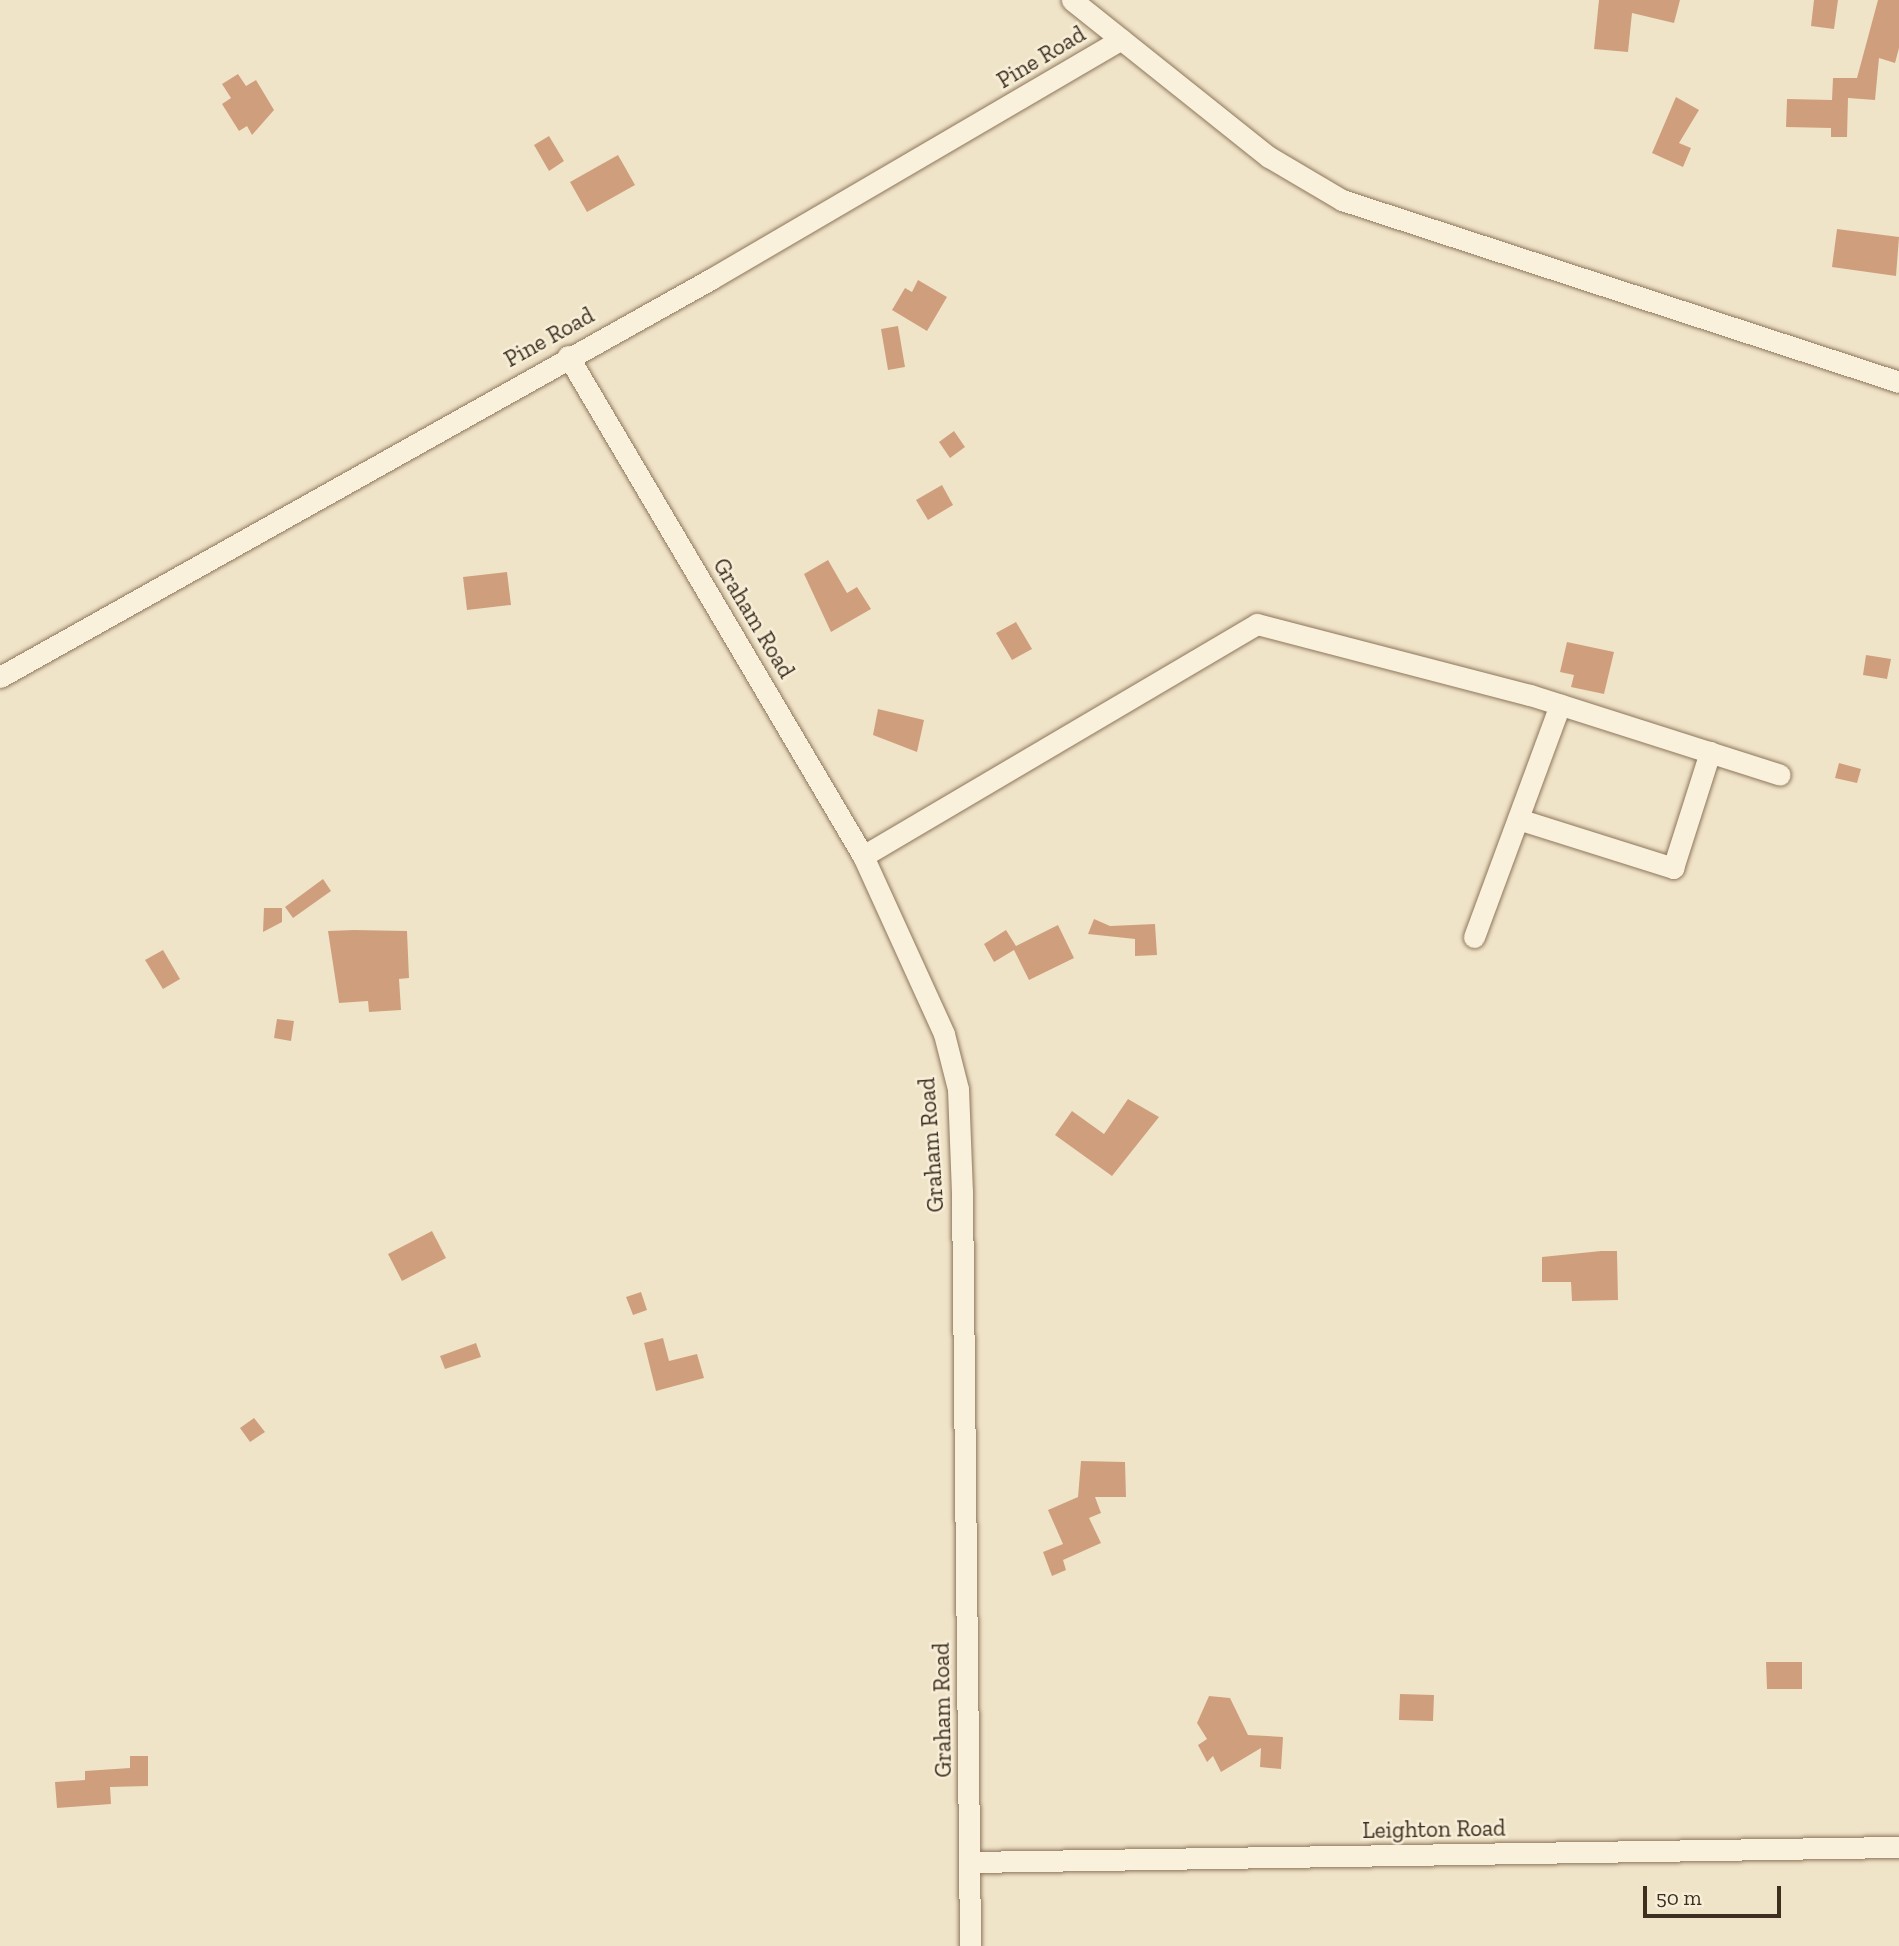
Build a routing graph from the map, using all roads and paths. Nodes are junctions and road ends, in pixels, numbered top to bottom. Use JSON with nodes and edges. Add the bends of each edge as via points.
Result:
{"nodes":[{"id":1,"x":1072,"y":0,"type":"edge"},
{"id":2,"x":1121,"y":39,"type":"junction"},
{"id":3,"x":568,"y":356,"type":"junction"},
{"id":4,"x":1899,"y":382,"type":"edge"},
{"id":5,"x":0,"y":677,"type":"edge"},
{"id":6,"x":1560,"y":704,"type":"junction"},
{"id":7,"x":1710,"y":752,"type":"junction"},
{"id":8,"x":1780,"y":775,"type":"dead end"},
{"id":9,"x":1518,"y":819,"type":"junction"},
{"id":10,"x":863,"y":856,"type":"junction"},
{"id":11,"x":1474,"y":937,"type":"dead end"},
{"id":12,"x":1899,"y":1847,"type":"edge"},
{"id":13,"x":971,"y":1862,"type":"junction"},
{"id":14,"x":970,"y":1946,"type":"edge"}],
"edges":[{"from":1,"to":2,"type":"street"},
{"from":2,"to":3,"type":"street","name":"Pine Road"},
{"from":2,"to":4,"type":"street","via":[[1269,157],[1342,200]]},
{"from":3,"to":5,"type":"street","name":"Pine Road"},
{"from":3,"to":10,"type":"street","name":"Graham Road"},
{"from":6,"to":7,"type":"street"},
{"from":6,"to":9,"type":"street"},
{"from":6,"to":10,"type":"street","via":[[1257,624]]},
{"from":7,"to":8,"type":"street"},
{"from":7,"to":9,"type":"street","via":[[1672,868]]},
{"from":9,"to":11,"type":"street"},
{"from":10,"to":13,"type":"street","name":"Graham Road","via":[[926,983],[958,1089]]},
{"from":12,"to":13,"type":"street","name":"Leighton Road"},
{"from":13,"to":14,"type":"street","name":"Graham Road"}]}
